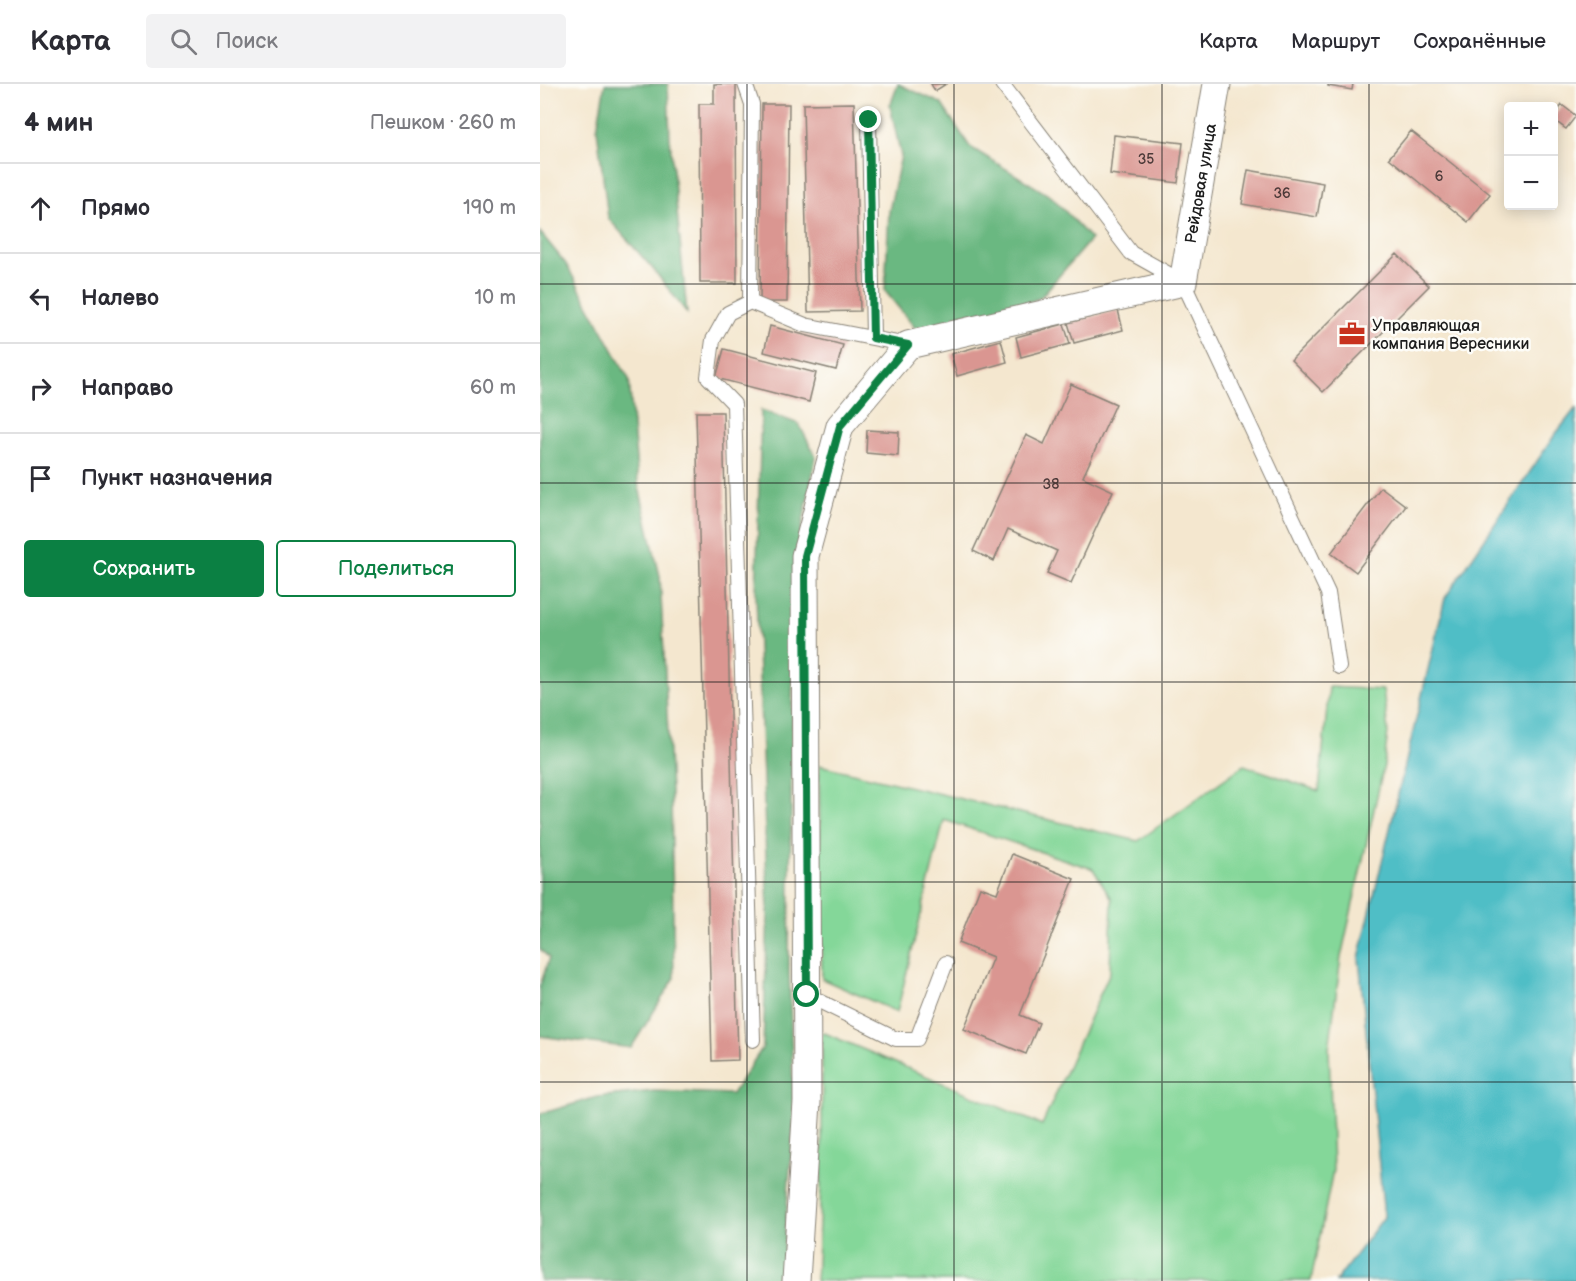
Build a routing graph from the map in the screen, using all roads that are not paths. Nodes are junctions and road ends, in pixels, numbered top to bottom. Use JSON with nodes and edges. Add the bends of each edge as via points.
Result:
{"nodes":[{"id":1,"x":745,"y":84,"type":"edge"},
{"id":2,"x":1002,"y":84,"type":"edge"},
{"id":3,"x":1217,"y":84,"type":"edge"},
{"id":4,"x":869,"y":120,"type":"dead end"},
{"id":5,"x":1183,"y":282,"type":"junction"},
{"id":6,"x":750,"y":302,"type":"junction"},
{"id":7,"x":873,"y":338,"type":"junction"},
{"id":8,"x":908,"y":345,"type":"junction"},
{"id":9,"x":1338,"y":667,"type":"dead end"},
{"id":10,"x":946,"y":963,"type":"dead end"},
{"id":11,"x":807,"y":995,"type":"junction"},
{"id":12,"x":753,"y":1040,"type":"dead end"},
{"id":13,"x":796,"y":1281,"type":"edge"}],
"edges":[{"from":1,"to":6,"type":"lane","via":[[752,104]]},
{"from":2,"to":5,"type":"lane","via":[[1131,253]]},
{"from":3,"to":5,"type":"street","name":"Рейдовая улица"},
{"from":4,"to":7,"type":"lane"},
{"from":5,"to":8,"type":"street"},
{"from":5,"to":9,"type":"lane","via":[[1328,593]]},
{"from":6,"to":7,"type":"lane","via":[[806,325]]},
{"from":6,"to":12,"type":"lane","via":[[728,313],[717,331],[712,340],[708,377],[734,404]]},
{"from":7,"to":8,"type":"lane"},
{"from":8,"to":11,"type":"street","via":[[840,426],[805,556]]},
{"from":10,"to":11,"type":"lane","via":[[917,1039],[896,1039]]},
{"from":11,"to":13,"type":"street","via":[[807,1102]]}]}
